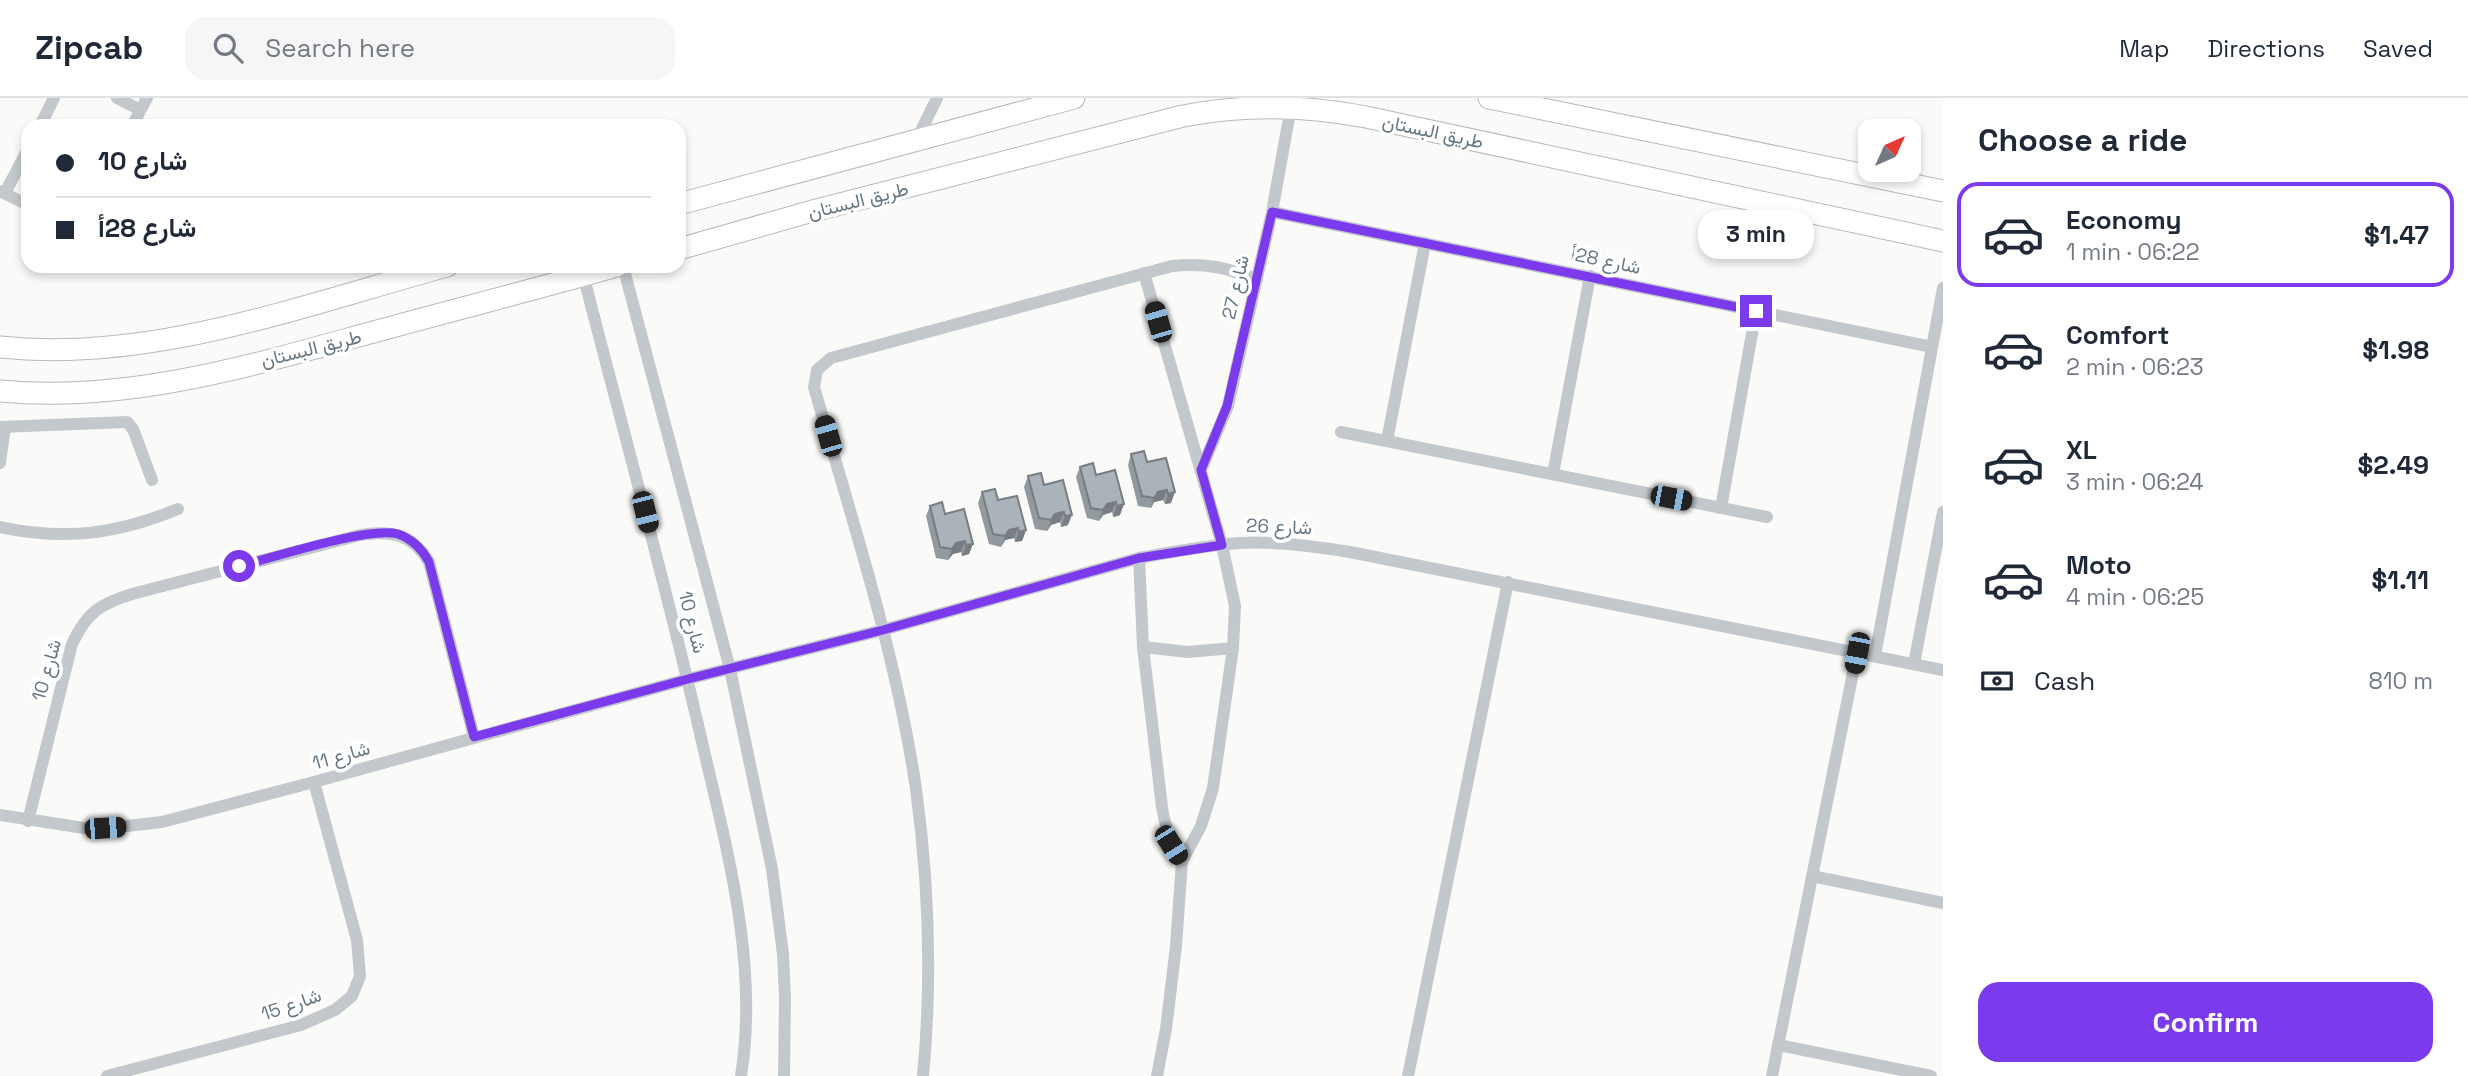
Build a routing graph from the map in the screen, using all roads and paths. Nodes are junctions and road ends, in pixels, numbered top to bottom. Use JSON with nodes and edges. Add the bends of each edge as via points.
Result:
{"nodes":[{"id":1,"x":54,"y":98,"type":"edge"},
{"id":2,"x":117,"y":98,"type":"edge"},
{"id":3,"x":147,"y":98,"type":"edge"},
{"id":4,"x":937,"y":98,"type":"edge"},
{"id":5,"x":1074,"y":98,"type":"edge"},
{"id":6,"x":1489,"y":98,"type":"edge"},
{"id":7,"x":1291,"y":107,"type":"junction"},
{"id":8,"x":140,"y":110,"type":"junction"},
{"id":9,"x":44,"y":119,"type":"edge"},
{"id":10,"x":136,"y":119,"type":"edge"},
{"id":11,"x":917,"y":139,"type":"junction"},
{"id":12,"x":21,"y":161,"type":"edge"},
{"id":13,"x":1943,"y":191,"type":"edge"},
{"id":14,"x":3,"y":192,"type":"edge"},
{"id":15,"x":21,"y":201,"type":"edge"},
{"id":16,"x":686,"y":202,"type":"edge"},
{"id":17,"x":1272,"y":212,"type":"junction"},
{"id":18,"x":1943,"y":241,"type":"edge"},
{"id":19,"x":1425,"y":243,"type":"junction"},
{"id":20,"x":686,"y":247,"type":"edge"},
{"id":21,"x":1144,"y":272,"type":"junction"},
{"id":22,"x":422,"y":273,"type":"edge"},
{"id":23,"x":576,"y":273,"type":"edge"},
{"id":24,"x":584,"y":273,"type":"edge"},
{"id":25,"x":625,"y":273,"type":"edge"},
{"id":26,"x":1590,"y":276,"type":"junction"},
{"id":27,"x":1257,"y":280,"type":"junction"},
{"id":28,"x":1943,"y":288,"type":"edge"},
{"id":29,"x":1756,"y":311,"type":"junction"},
{"id":30,"x":0,"y":347,"type":"edge"},
{"id":31,"x":1932,"y":347,"type":"junction"},
{"id":32,"x":0,"y":391,"type":"edge"},
{"id":33,"x":3,"y":427,"type":"edge"},
{"id":34,"x":1340,"y":432,"type":"dead end"},
{"id":35,"x":1387,"y":441,"type":"junction"},
{"id":36,"x":0,"y":463,"type":"edge"},
{"id":37,"x":1201,"y":470,"type":"junction"},
{"id":38,"x":1553,"y":474,"type":"junction"},
{"id":39,"x":152,"y":480,"type":"dead end"},
{"id":40,"x":1721,"y":508,"type":"junction"},
{"id":41,"x":178,"y":509,"type":"dead end"},
{"id":42,"x":1943,"y":512,"type":"edge"},
{"id":43,"x":1767,"y":517,"type":"dead end"},
{"id":44,"x":0,"y":527,"type":"edge"},
{"id":45,"x":1222,"y":545,"type":"junction"},
{"id":46,"x":1139,"y":558,"type":"junction"},
{"id":47,"x":1508,"y":582,"type":"junction"},
{"id":48,"x":883,"y":630,"type":"junction"},
{"id":49,"x":1143,"y":647,"type":"junction"},
{"id":50,"x":1233,"y":648,"type":"junction"},
{"id":51,"x":1857,"y":653,"type":"junction"},
{"id":52,"x":1875,"y":656,"type":"junction"},
{"id":53,"x":1914,"y":664,"type":"junction"},
{"id":54,"x":730,"y":669,"type":"junction"},
{"id":55,"x":1943,"y":670,"type":"edge"},
{"id":56,"x":688,"y":679,"type":"junction"},
{"id":57,"x":474,"y":737,"type":"junction"},
{"id":58,"x":314,"y":782,"type":"junction"},
{"id":59,"x":0,"y":815,"type":"edge"},
{"id":60,"x":28,"y":821,"type":"junction"},
{"id":61,"x":1182,"y":861,"type":"junction"},
{"id":62,"x":1812,"y":876,"type":"junction"},
{"id":63,"x":1943,"y":903,"type":"edge"},
{"id":64,"x":1778,"y":1045,"type":"junction"},
{"id":65,"x":107,"y":1076,"type":"edge"},
{"id":66,"x":741,"y":1076,"type":"edge"},
{"id":67,"x":784,"y":1076,"type":"edge"},
{"id":68,"x":923,"y":1076,"type":"edge"},
{"id":69,"x":1157,"y":1076,"type":"edge"},
{"id":70,"x":1408,"y":1076,"type":"edge"},
{"id":71,"x":1772,"y":1076,"type":"edge"},
{"id":72,"x":1930,"y":1076,"type":"edge"}],
"edges":[{"from":1,"to":9,"type":"street"},
{"from":2,"to":8,"type":"street"},
{"from":3,"to":8,"type":"street"},
{"from":4,"to":11,"type":"street"},
{"from":5,"to":11,"type":"main road"},
{"from":6,"to":13,"type":"main road"},
{"from":7,"to":17,"type":"street","name":"شارع 27"},
{"from":7,"to":18,"type":"main road","name":"طريق البستان","via":[[1366,117]]},
{"from":7,"to":20,"type":"main road","name":"طريق البستان","via":[[1183,116]]},
{"from":8,"to":10,"type":"street"},
{"from":11,"to":16,"type":"main road"},
{"from":12,"to":14,"type":"street"},
{"from":14,"to":15,"type":"street"},
{"from":17,"to":19,"type":"street","name":"شارع 28أ"},
{"from":17,"to":27,"type":"street","name":"شارع 27"},
{"from":19,"to":26,"type":"street","name":"شارع 28أ"},
{"from":19,"to":35,"type":"street"},
{"from":21,"to":27,"type":"street","via":[[1201,264],[1230,268]]},
{"from":21,"to":37,"type":"street"},
{"from":21,"to":48,"type":"street","via":[[831,358],[817,370],[814,387]]},
{"from":22,"to":30,"type":"main road","via":[[210,330],[101,347]]},
{"from":23,"to":32,"type":"main road","name":"طريق البستان","via":[[290,355],[170,382],[71,395]]},
{"from":24,"to":56,"type":"street","name":"شارع 10"},
{"from":25,"to":54,"type":"street","name":"شارع 10"},
{"from":26,"to":29,"type":"street","name":"شارع 28أ"},
{"from":26,"to":38,"type":"street"},
{"from":27,"to":37,"type":"street","name":"شارع 27","via":[[1227,406]]},
{"from":28,"to":31,"type":"street"},
{"from":29,"to":31,"type":"street","name":"شارع 28أ"},
{"from":29,"to":40,"type":"street"},
{"from":31,"to":52,"type":"street"},
{"from":33,"to":36,"type":"street"},
{"from":33,"to":39,"type":"street","via":[[127,422]]},
{"from":34,"to":35,"type":"street"},
{"from":35,"to":38,"type":"street"},
{"from":37,"to":45,"type":"street"},
{"from":38,"to":40,"type":"street"},
{"from":40,"to":43,"type":"street"},
{"from":41,"to":44,"type":"street","via":[[106,532],[67,535]]},
{"from":42,"to":53,"type":"street"},
{"from":45,"to":46,"type":"street","name":"شارع 26"},
{"from":45,"to":47,"type":"street","name":"شارع 26","via":[[1314,546]]},
{"from":45,"to":50,"type":"street","via":[[1235,606]]},
{"from":46,"to":48,"type":"street","name":"شارع 26"},
{"from":46,"to":49,"type":"street"},
{"from":47,"to":51,"type":"street","name":"شارع 26"},
{"from":47,"to":70,"type":"street"},
{"from":48,"to":54,"type":"street","name":"شارع 26"},
{"from":48,"to":68,"type":"street","via":[[904,722],[924,857],[928,992]]},
{"from":49,"to":50,"type":"street","via":[[1188,652]]},
{"from":49,"to":61,"type":"street","via":[[1165,827]]},
{"from":50,"to":61,"type":"street","via":[[1213,788],[1201,826]]},
{"from":51,"to":52,"type":"street","name":"شارع 26"},
{"from":51,"to":62,"type":"street"},
{"from":52,"to":53,"type":"street","name":"شارع 26"},
{"from":53,"to":55,"type":"street","name":"شارع 26"},
{"from":54,"to":56,"type":"street","name":"شارع 26"},
{"from":54,"to":67,"type":"street","name":"شارع 10","via":[[778,911],[785,998]]},
{"from":56,"to":57,"type":"street","name":"شارع 11"},
{"from":56,"to":66,"type":"street","name":"شارع 10","via":[[738,911],[746,1001]]},
{"from":57,"to":58,"type":"street","name":"شارع 11"},
{"from":57,"to":60,"type":"street","name":"شارع 10","via":[[429,562],[417,545],[399,534],[360,535],[132,594],[98,607],[78,631],[66,662]]},
{"from":58,"to":60,"type":"street","name":"شارع 11","via":[[138,825],[84,828]]},
{"from":58,"to":65,"type":"street","name":"شارع 15","via":[[357,940],[360,976],[352,996],[335,1010],[301,1025]]},
{"from":59,"to":60,"type":"street","name":"شارع 11"},
{"from":61,"to":69,"type":"street","via":[[1176,946]]},
{"from":62,"to":63,"type":"street"},
{"from":62,"to":64,"type":"street"},
{"from":64,"to":71,"type":"street"},
{"from":64,"to":72,"type":"street"}]}
